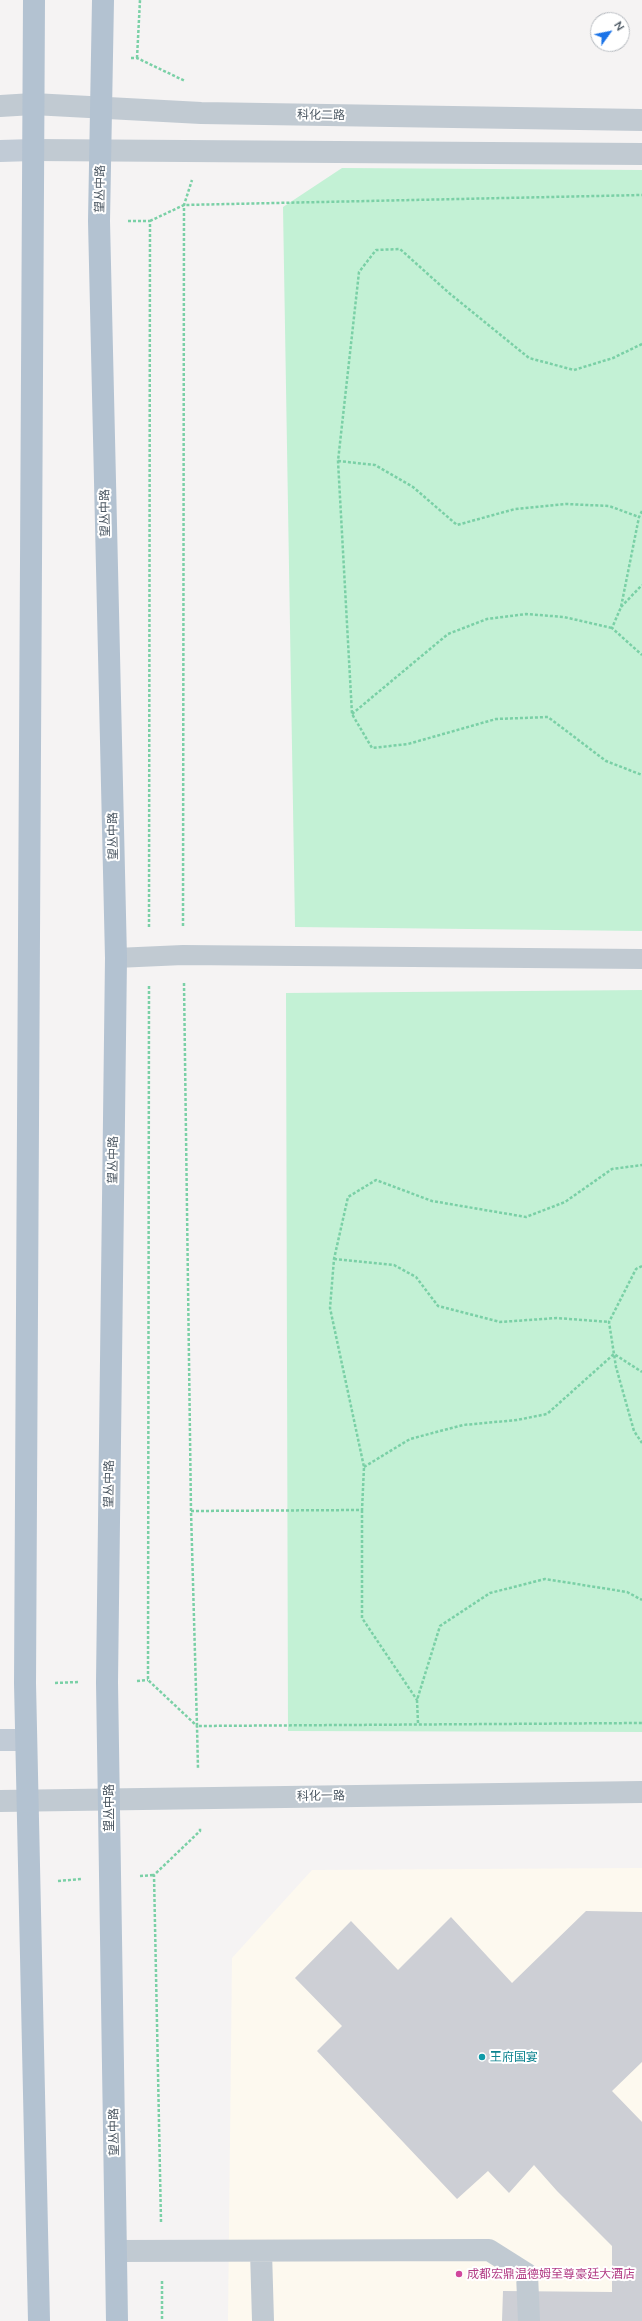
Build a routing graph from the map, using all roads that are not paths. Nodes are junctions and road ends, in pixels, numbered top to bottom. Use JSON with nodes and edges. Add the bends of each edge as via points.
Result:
{"nodes":[{"id":1,"x":34,"y":0,"type":"edge"},
{"id":2,"x":103,"y":0,"type":"edge"},
{"id":3,"x":33,"y":104,"type":"junction"},
{"id":4,"x":0,"y":106,"type":"edge"},
{"id":5,"x":101,"y":108,"type":"junction"},
{"id":6,"x":642,"y":120,"type":"edge"},
{"id":7,"x":33,"y":150,"type":"junction"},
{"id":8,"x":0,"y":151,"type":"edge"},
{"id":9,"x":101,"y":152,"type":"junction"},
{"id":10,"x":642,"y":154,"type":"edge"},
{"id":11,"x":116,"y":958,"type":"junction"},
{"id":12,"x":642,"y":959,"type":"edge"},
{"id":13,"x":0,"y":1740,"type":"edge"},
{"id":14,"x":26,"y":1740,"type":"junction"},
{"id":15,"x":642,"y":1792,"type":"edge"},
{"id":16,"x":109,"y":1800,"type":"junction"},
{"id":17,"x":0,"y":1801,"type":"edge"},
{"id":18,"x":27,"y":1801,"type":"junction"},
{"id":19,"x":116,"y":2251,"type":"junction"},
{"id":20,"x":261,"y":2251,"type":"junction"},
{"id":21,"x":39,"y":2321,"type":"edge"},
{"id":22,"x":117,"y":2321,"type":"edge"},
{"id":23,"x":262,"y":2321,"type":"edge"},
{"id":24,"x":529,"y":2321,"type":"edge"}],
"edges":[{"from":1,"to":3,"type":"main road"},
{"from":2,"to":5,"type":"main road","name":"望丛中路"},
{"from":3,"to":4,"type":"street","name":"科化二路"},
{"from":3,"to":5,"type":"street","name":"科化二路"},
{"from":3,"to":7,"type":"main road"},
{"from":5,"to":6,"type":"street","name":"科化二路","via":[[201,113]]},
{"from":5,"to":9,"type":"main road","name":"望丛中路"},
{"from":7,"to":8,"type":"main road"},
{"from":7,"to":9,"type":"street"},
{"from":7,"to":14,"type":"main road"},
{"from":9,"to":10,"type":"street"},
{"from":9,"to":11,"type":"main road","name":"望丛中路","via":[[99,221]]},
{"from":11,"to":12,"type":"lane","via":[[183,955]]},
{"from":11,"to":16,"type":"main road","name":"望丛中路","via":[[107,1682]]},
{"from":13,"to":14,"type":"main road"},
{"from":14,"to":18,"type":"main road"},
{"from":15,"to":16,"type":"street","name":"科化一路"},
{"from":16,"to":18,"type":"street","name":"科化一路"},
{"from":16,"to":19,"type":"main road","name":"望丛中路"},
{"from":17,"to":18,"type":"street","name":"科化一路"},
{"from":18,"to":21,"type":"main road"},
{"from":19,"to":20,"type":"street"},
{"from":19,"to":22,"type":"main road","name":"望丛中路"},
{"from":20,"to":23,"type":"street"},
{"from":20,"to":24,"type":"street","via":[[489,2250],[527,2274]]}]}
